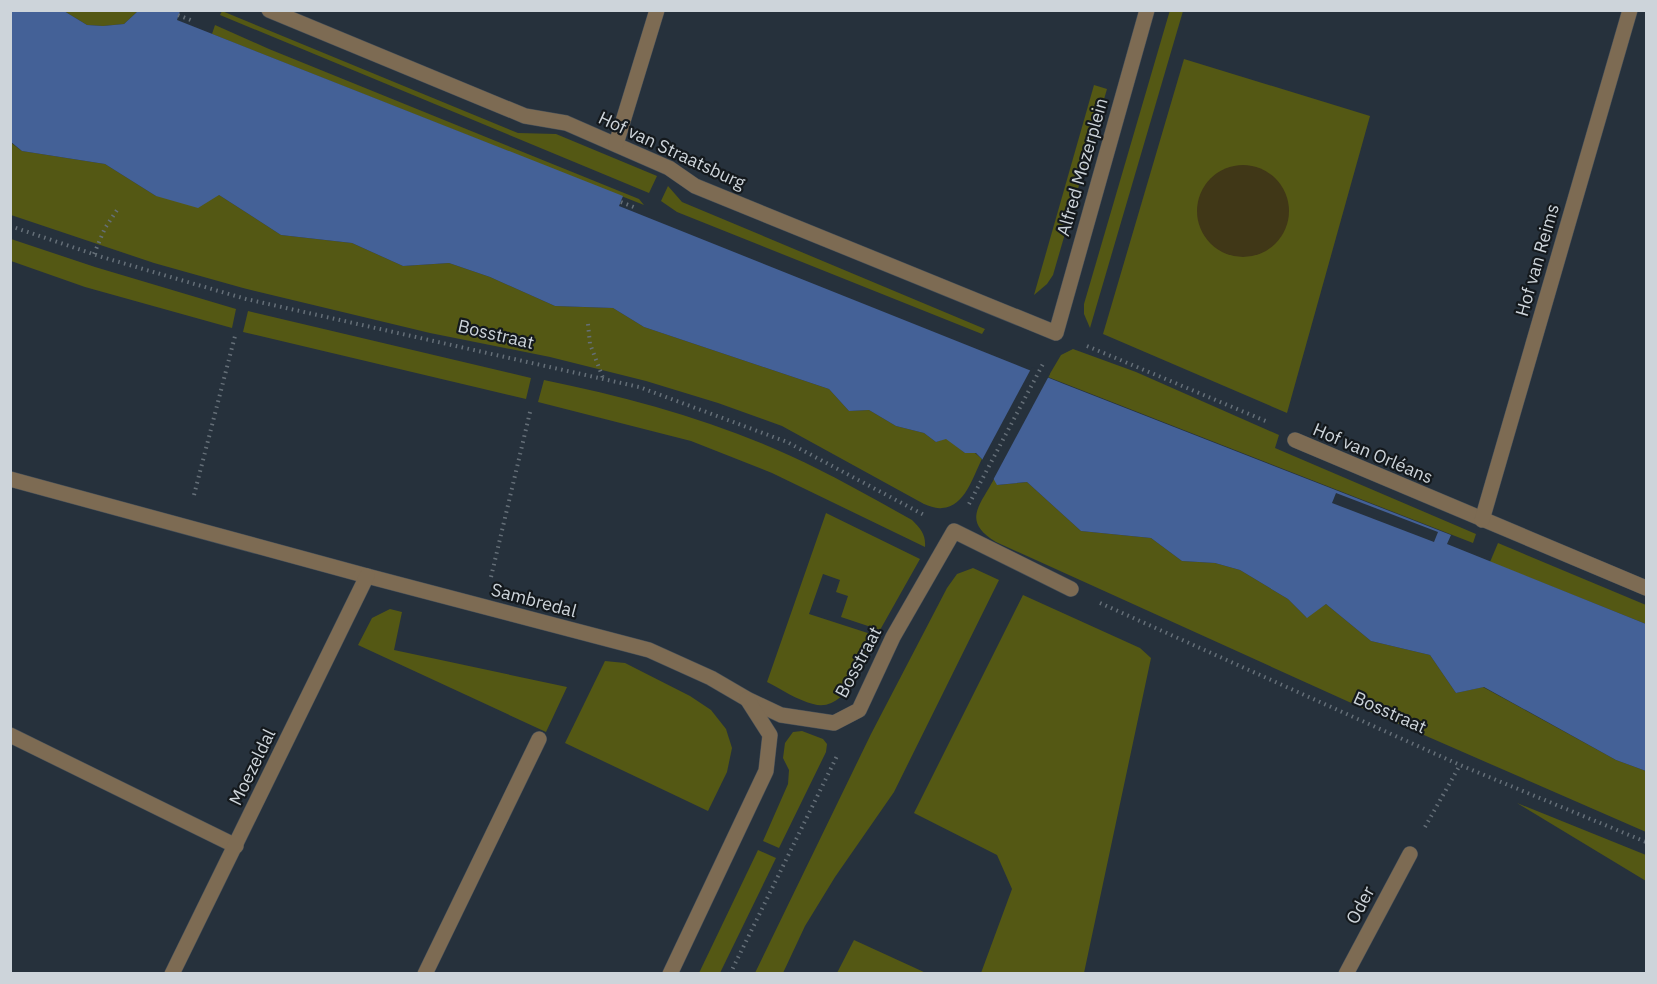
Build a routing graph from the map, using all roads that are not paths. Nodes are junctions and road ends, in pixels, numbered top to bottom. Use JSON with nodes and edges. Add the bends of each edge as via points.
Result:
{"nodes":[{"id":1,"x":269,"y":10,"type":"edge"},
{"id":2,"x":657,"y":10,"type":"edge"},
{"id":3,"x":1147,"y":10,"type":"edge"},
{"id":4,"x":1630,"y":10,"type":"edge"},
{"id":5,"x":616,"y":144,"type":"junction"},
{"id":6,"x":1056,"y":333,"type":"joint"},
{"id":7,"x":1294,"y":440,"type":"road end"},
{"id":8,"x":10,"y":479,"type":"edge"},
{"id":9,"x":1482,"y":520,"type":"junction"},
{"id":10,"x":366,"y":576,"type":"junction"},
{"id":11,"x":1647,"y":588,"type":"edge"},
{"id":12,"x":1071,"y":589,"type":"dead end"},
{"id":13,"x":747,"y":699,"type":"junction"},
{"id":14,"x":10,"y":735,"type":"edge"},
{"id":15,"x":539,"y":739,"type":"dead end"},
{"id":16,"x":236,"y":846,"type":"junction"},
{"id":17,"x":1410,"y":854,"type":"road end"},
{"id":18,"x":172,"y":974,"type":"edge"},
{"id":19,"x":425,"y":974,"type":"edge"},
{"id":20,"x":670,"y":974,"type":"edge"},
{"id":21,"x":1346,"y":974,"type":"edge"}],
"edges":[{"from":1,"to":5,"type":"street","name":"Hof van Straatsburg","via":[[525,116],[566,123]]},
{"from":2,"to":5,"type":"street"},
{"from":3,"to":6,"type":"street","name":"Alfred Mozerplein"},
{"from":4,"to":9,"type":"street","name":"Hof van Reims"},
{"from":5,"to":6,"type":"street","name":"Hof van Straatsburg","via":[[669,168],[695,186]]},
{"from":7,"to":9,"type":"street","name":"Hof van Orléans"},
{"from":8,"to":10,"type":"street","name":"Sambredal"},
{"from":9,"to":11,"type":"street","name":"Hof van Orléans"},
{"from":10,"to":13,"type":"street","name":"Sambredal","via":[[649,650]]},
{"from":10,"to":16,"type":"street","name":"Moezeldal"},
{"from":12,"to":13,"type":"street","name":"Bosstraat","via":[[954,531],[893,637],[859,710],[834,723],[781,715]]},
{"from":13,"to":20,"type":"street","name":"Sambredal","via":[[770,735],[766,771]]},
{"from":14,"to":16,"type":"street"},
{"from":15,"to":19,"type":"street"},
{"from":16,"to":18,"type":"street","name":"Moezeldal"},
{"from":17,"to":21,"type":"street","name":"Oder"}]}
